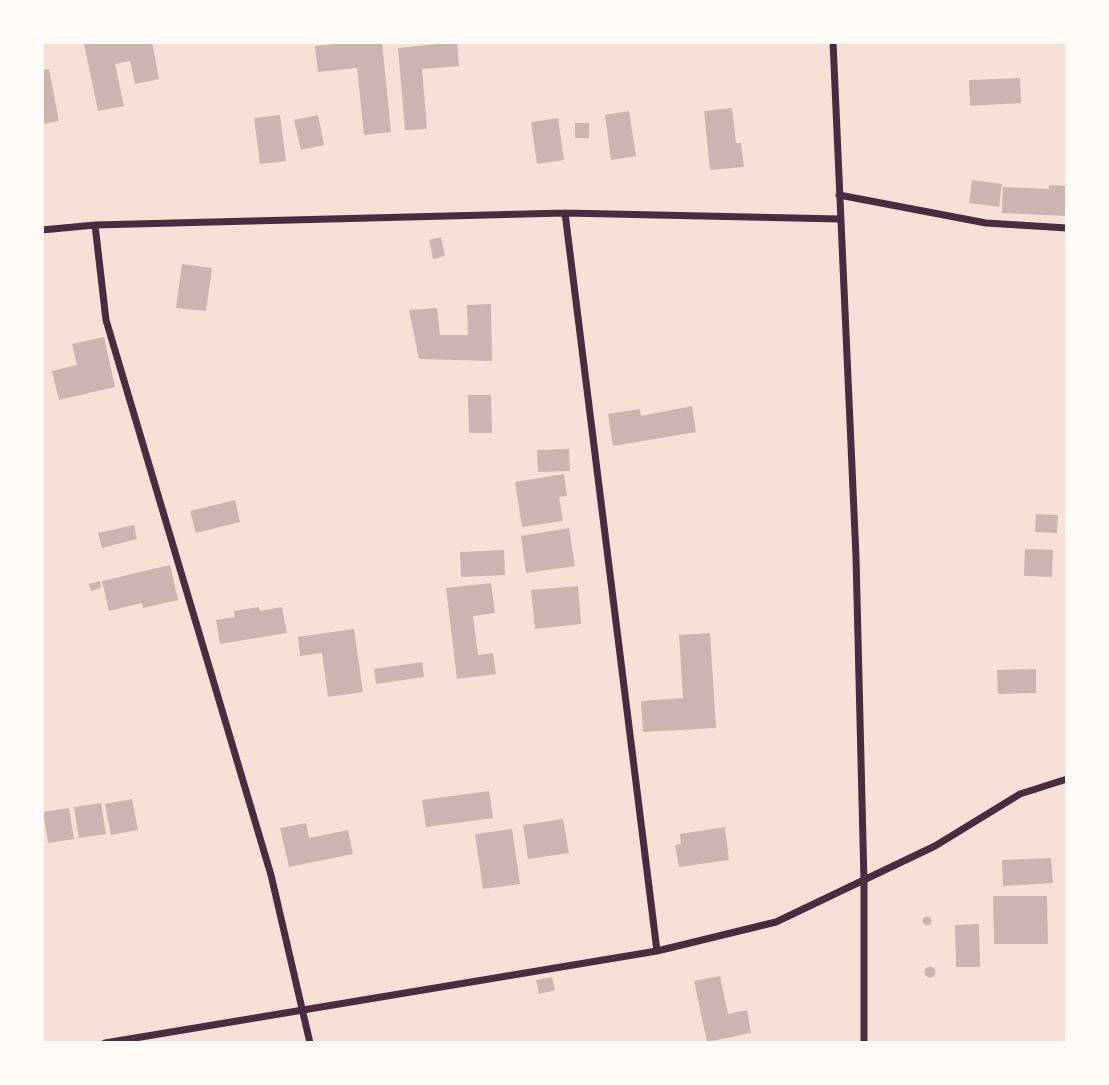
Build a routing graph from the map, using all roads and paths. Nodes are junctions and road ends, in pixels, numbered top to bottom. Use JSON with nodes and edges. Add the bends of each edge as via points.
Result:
{"nodes":[{"id":1,"x":833,"y":42,"type":"edge"},
{"id":2,"x":839,"y":195,"type":"junction"},
{"id":3,"x":565,"y":213,"type":"junction"},
{"id":4,"x":840,"y":219,"type":"junction"},
{"id":5,"x":95,"y":225,"type":"junction"},
{"id":6,"x":1067,"y":228,"type":"edge"},
{"id":7,"x":42,"y":230,"type":"edge"},
{"id":8,"x":1067,"y":779,"type":"edge"},
{"id":9,"x":864,"y":882,"type":"junction"},
{"id":10,"x":657,"y":951,"type":"junction"},
{"id":11,"x":303,"y":1010,"type":"junction"},
{"id":12,"x":105,"y":1043,"type":"edge"},
{"id":13,"x":310,"y":1043,"type":"edge"},
{"id":14,"x":864,"y":1043,"type":"edge"}],
"edges":[{"from":1,"to":2,"type":"street"},
{"from":2,"to":4,"type":"street"},
{"from":2,"to":6,"type":"street","via":[[986,223]]},
{"from":3,"to":4,"type":"street"},
{"from":3,"to":5,"type":"street"},
{"from":3,"to":10,"type":"street"},
{"from":4,"to":9,"type":"street","via":[[856,557]]},
{"from":5,"to":7,"type":"street"},
{"from":5,"to":11,"type":"street","via":[[106,320],[271,875]]},
{"from":8,"to":9,"type":"street","via":[[1020,794],[935,846]]},
{"from":9,"to":10,"type":"street","via":[[776,922]]},
{"from":9,"to":14,"type":"street"},
{"from":10,"to":11,"type":"street"},
{"from":11,"to":12,"type":"street"},
{"from":11,"to":13,"type":"street"}]}
